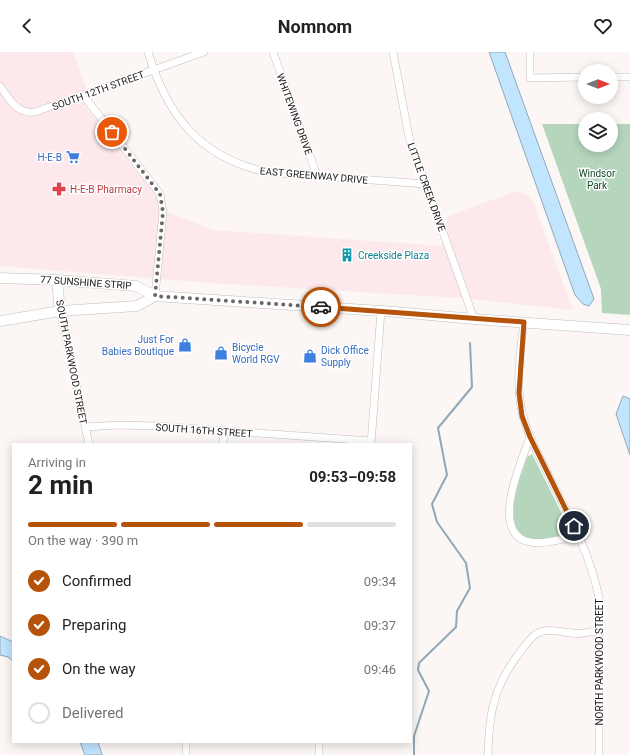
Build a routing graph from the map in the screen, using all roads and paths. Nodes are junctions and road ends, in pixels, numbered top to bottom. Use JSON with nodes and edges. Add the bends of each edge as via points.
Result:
{"nodes":[{"id":1,"x":148,"y":52,"type":"edge"},
{"id":2,"x":204,"y":52,"type":"edge"},
{"id":3,"x":273,"y":52,"type":"edge"},
{"id":4,"x":393,"y":52,"type":"edge"},
{"id":5,"x":530,"y":52,"type":"edge"},
{"id":6,"x":154,"y":70,"type":"junction"},
{"id":7,"x":578,"y":77,"type":"edge"},
{"id":8,"x":618,"y":77,"type":"edge"},
{"id":9,"x":630,"y":77,"type":"edge"},
{"id":10,"x":0,"y":86,"type":"edge"},
{"id":11,"x":83,"y":95,"type":"junction"},
{"id":12,"x":317,"y":176,"type":"junction"},
{"id":13,"x":425,"y":184,"type":"junction"},
{"id":14,"x":0,"y":272,"type":"edge"},
{"id":15,"x":0,"y":278,"type":"edge"},
{"id":16,"x":41,"y":279,"type":"junction"},
{"id":17,"x":57,"y":280,"type":"junction"},
{"id":18,"x":155,"y":296,"type":"junction"},
{"id":19,"x":60,"y":311,"type":"junction"},
{"id":20,"x":381,"y":311,"type":"junction"},
{"id":21,"x":474,"y":319,"type":"junction"},
{"id":22,"x":0,"y":322,"type":"edge"},
{"id":23,"x":524,"y":322,"type":"junction"},
{"id":24,"x":630,"y":330,"type":"edge"},
{"id":25,"x":85,"y":427,"type":"junction"},
{"id":26,"x":224,"y":432,"type":"junction"},
{"id":27,"x":530,"y":437,"type":"junction"},
{"id":28,"x":371,"y":442,"type":"edge"},
{"id":29,"x":89,"y":443,"type":"edge"},
{"id":30,"x":223,"y":443,"type":"edge"},
{"id":31,"x":579,"y":536,"type":"junction"},
{"id":32,"x":599,"y":630,"type":"junction"},
{"id":33,"x":186,"y":743,"type":"edge"},
{"id":34,"x":319,"y":743,"type":"edge"},
{"id":35,"x":186,"y":755,"type":"edge"},
{"id":36,"x":319,"y":755,"type":"edge"},
{"id":37,"x":488,"y":755,"type":"edge"},
{"id":38,"x":599,"y":755,"type":"edge"}],
"edges":[{"from":1,"to":6,"type":"street","name":"EAST GREENWAY DRIVE"},
{"from":2,"to":6,"type":"street","name":"SOUTH 12TH STREET"},
{"from":3,"to":12,"type":"street","name":"WHITEWING DRIVE"},
{"from":4,"to":13,"type":"street","name":"LITTLE CREEK DRIVE","via":[[405,121]]},
{"from":5,"to":7,"type":"street","via":[[530,78]]},
{"from":6,"to":11,"type":"street","name":"SOUTH 12TH STREET"},
{"from":6,"to":12,"type":"street","name":"EAST GREENWAY DRIVE","via":[[170,106],[185,128],[213,151],[243,167],[266,172]]},
{"from":8,"to":9,"type":"street"},
{"from":10,"to":11,"type":"street","name":"SOUTH 12TH STREET","via":[[18,109],[28,113]]},
{"from":11,"to":18,"type":"street","via":[[160,194],[163,212]]},
{"from":12,"to":13,"type":"street","name":"EAST GREENWAY DRIVE"},
{"from":13,"to":21,"type":"street","name":"LITTLE CREEK DRIVE"},
{"from":14,"to":16,"type":"main road"},
{"from":15,"to":16,"type":"main road","name":"77 SUNSHINE STRIP"},
{"from":16,"to":17,"type":"main road","name":"77 SUNSHINE STRIP"},
{"from":17,"to":18,"type":"main road","name":"77 SUNSHINE STRIP","via":[[136,286]]},
{"from":17,"to":19,"type":"main road","name":"SOUTH PARKWOOD STREET"},
{"from":18,"to":19,"type":"main road","via":[[137,306]]},
{"from":18,"to":20,"type":"main road"},
{"from":19,"to":22,"type":"main road"},
{"from":19,"to":25,"type":"street","name":"SOUTH PARKWOOD STREET"},
{"from":20,"to":21,"type":"main road"},
{"from":20,"to":28,"type":"street"},
{"from":21,"to":23,"type":"main road"},
{"from":23,"to":24,"type":"main road"},
{"from":23,"to":27,"type":"street","name":"NORTH PARKWOOD STREET","via":[[519,393],[522,416]]},
{"from":25,"to":26,"type":"street","name":"SOUTH 16TH STREET","via":[[118,425]]},
{"from":25,"to":29,"type":"street","name":"SOUTH PARKWOOD STREET"},
{"from":26,"to":28,"type":"street","name":"SOUTH 16TH STREET"},
{"from":26,"to":30,"type":"street"},
{"from":27,"to":31,"type":"street","name":"NORTH PARKWOOD STREET"},
{"from":27,"to":31,"type":"street","via":[[510,499],[512,526],[521,538],[532,542]]},
{"from":31,"to":32,"type":"street","name":"NORTH PARKWOOD STREET","via":[[594,574],[599,598]]},
{"from":32,"to":37,"type":"street","via":[[584,633],[542,632],[535,634],[524,646],[507,669],[493,699],[489,720]]},
{"from":32,"to":38,"type":"street","name":"NORTH PARKWOOD STREET"},
{"from":33,"to":35,"type":"street"},
{"from":34,"to":36,"type":"street"}]}
